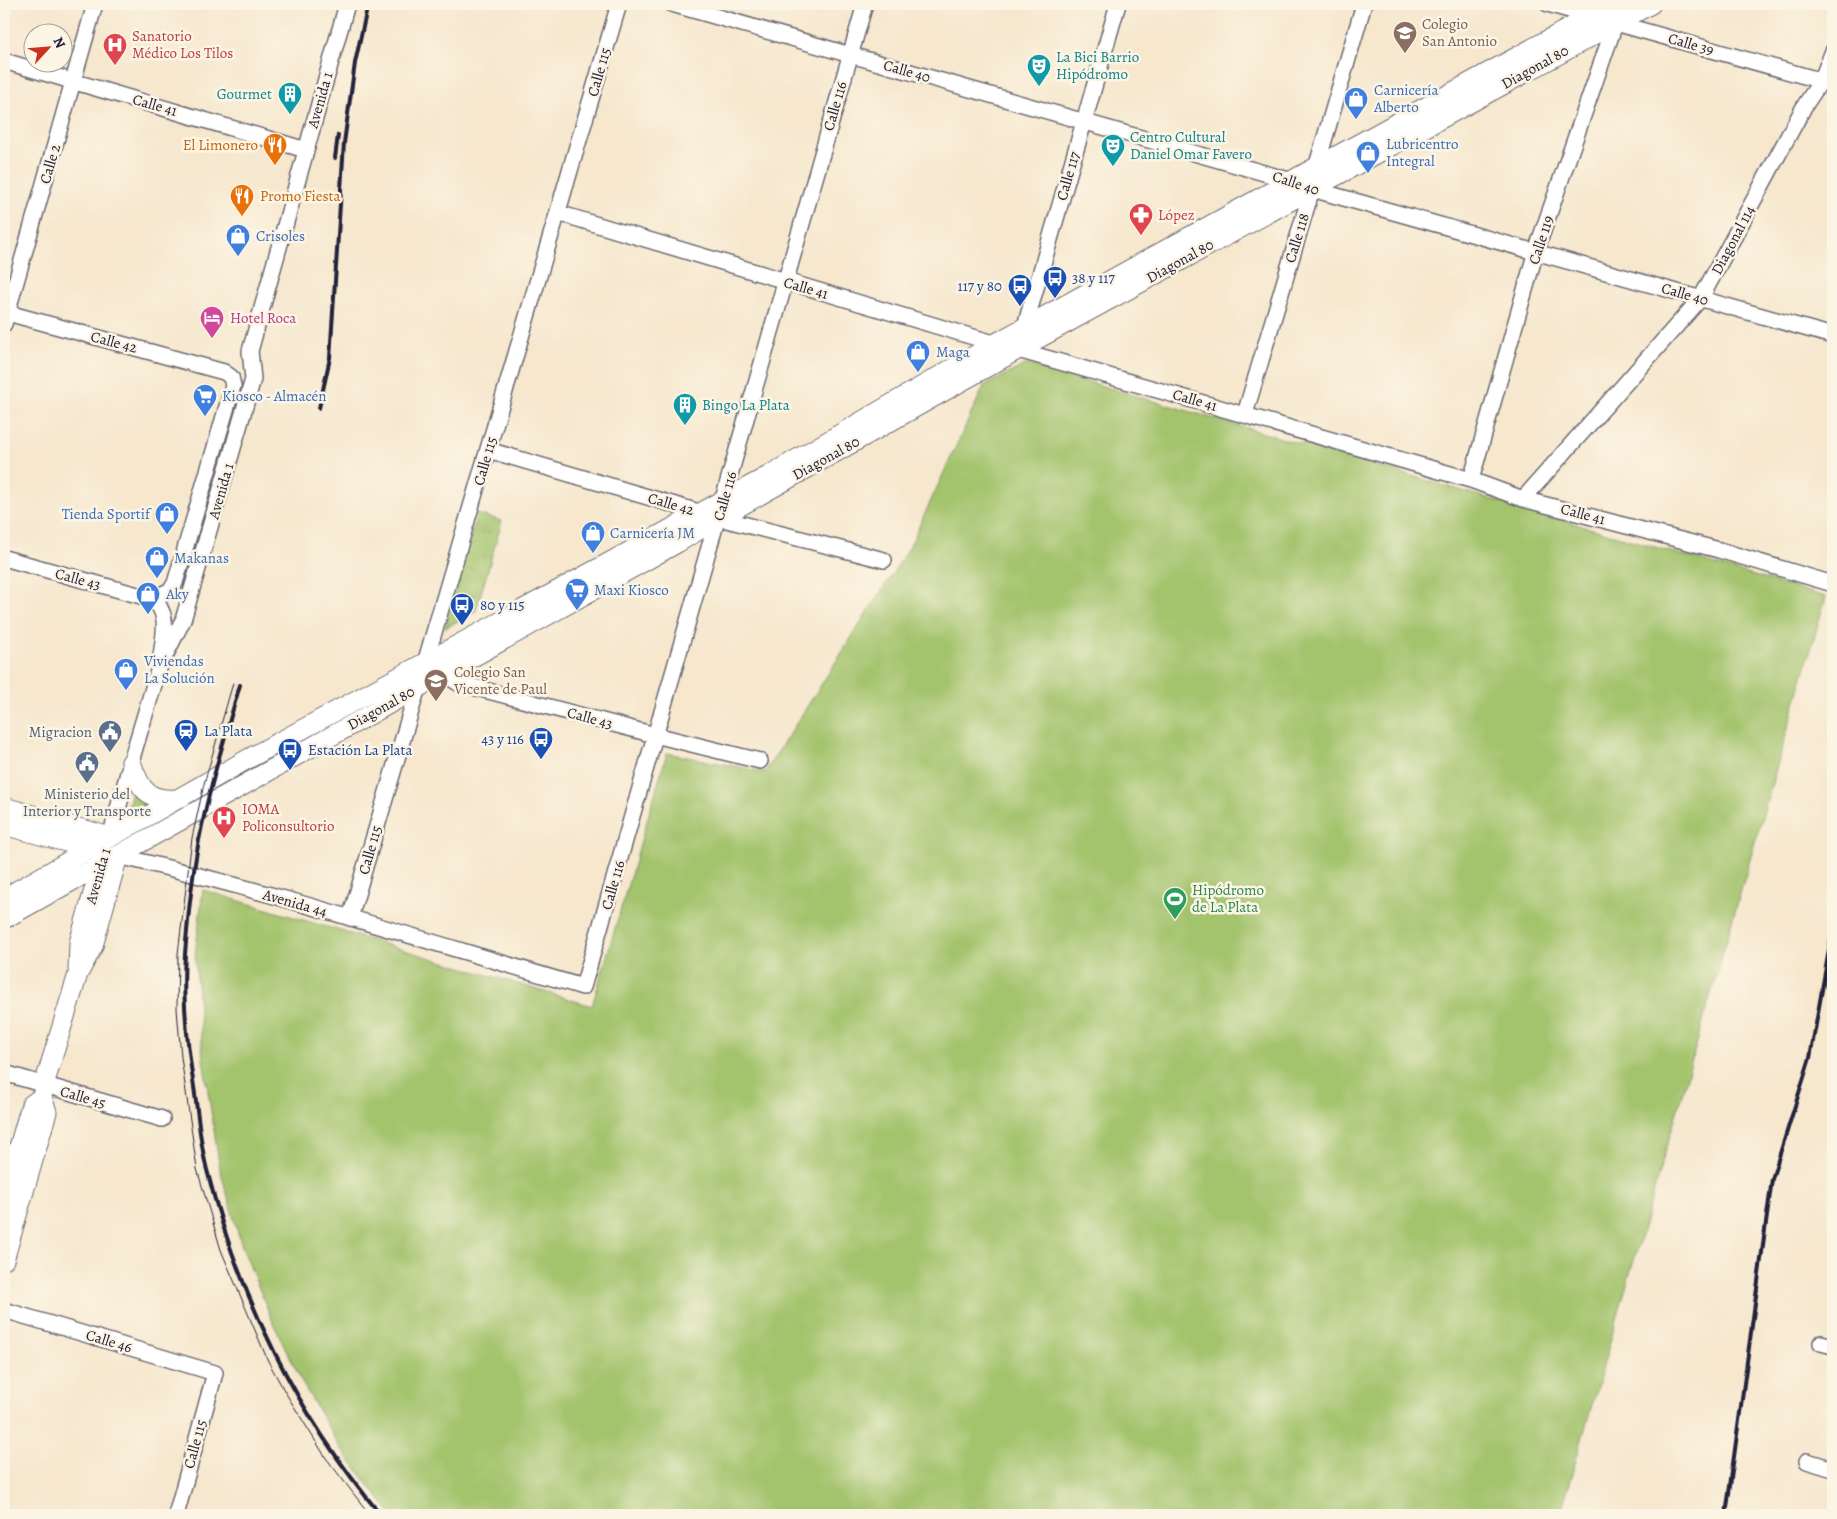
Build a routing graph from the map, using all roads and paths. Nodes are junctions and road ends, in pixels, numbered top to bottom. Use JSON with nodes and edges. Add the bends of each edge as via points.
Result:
{"nodes":[{"id":1,"x":95,"y":4,"type":"edge"},
{"id":2,"x":347,"y":4,"type":"edge"},
{"id":3,"x":619,"y":4,"type":"edge"},
{"id":4,"x":672,"y":4,"type":"edge"},
{"id":5,"x":865,"y":4,"type":"edge"},
{"id":6,"x":1118,"y":4,"type":"edge"},
{"id":7,"x":1364,"y":4,"type":"edge"},
{"id":8,"x":1548,"y":4,"type":"edge"},
{"id":9,"x":1613,"y":4,"type":"edge"},
{"id":10,"x":1622,"y":4,"type":"edge"},
{"id":11,"x":1651,"y":4,"type":"edge"},
{"id":12,"x":1591,"y":16,"type":"junction"},
{"id":13,"x":1616,"y":23,"type":"junction"},
{"id":14,"x":1833,"y":51,"type":"edge"},
{"id":15,"x":850,"y":54,"type":"junction"},
{"id":16,"x":4,"y":61,"type":"edge"},
{"id":17,"x":73,"y":81,"type":"junction"},
{"id":18,"x":1827,"y":83,"type":"edge"},
{"id":19,"x":1084,"y":122,"type":"junction"},
{"id":20,"x":306,"y":150,"type":"junction"},
{"id":21,"x":1316,"y":168,"type":"junction"},
{"id":22,"x":1292,"y":181,"type":"junction"},
{"id":23,"x":1312,"y":189,"type":"junction"},
{"id":24,"x":558,"y":212,"type":"junction"},
{"id":25,"x":1536,"y":251,"type":"junction"},
{"id":26,"x":785,"y":282,"type":"junction"},
{"id":27,"x":1701,"y":298,"type":"junction"},
{"id":28,"x":5,"y":316,"type":"edge"},
{"id":29,"x":1025,"y":328,"type":"junction"},
{"id":30,"x":1833,"y":336,"type":"edge"},
{"id":31,"x":996,"y":343,"type":"junction"},
{"id":32,"x":1019,"y":349,"type":"junction"},
{"id":33,"x":250,"y":351,"type":"junction"},
{"id":34,"x":224,"y":372,"type":"junction"},
{"id":35,"x":1245,"y":414,"type":"junction"},
{"id":36,"x":488,"y":450,"type":"junction"},
{"id":37,"x":1471,"y":480,"type":"junction"},
{"id":38,"x":1523,"y":499,"type":"junction"},
{"id":39,"x":724,"y":500,"type":"junction"},
{"id":40,"x":710,"y":515,"type":"junction"},
{"id":41,"x":4,"y":558,"type":"edge"},
{"id":42,"x":884,"y":560,"type":"dead end"},
{"id":43,"x":1833,"y":584,"type":"edge"},
{"id":44,"x":152,"y":599,"type":"junction"},
{"id":45,"x":426,"y":662,"type":"junction"},
{"id":46,"x":160,"y":668,"type":"junction"},
{"id":47,"x":443,"y":674,"type":"junction"},
{"id":48,"x":418,"y":687,"type":"junction"},
{"id":49,"x":656,"y":736,"type":"junction"},
{"id":50,"x":760,"y":761,"type":"dead end"},
{"id":51,"x":131,"y":762,"type":"junction"},
{"id":52,"x":176,"y":799,"type":"junction"},
{"id":53,"x":4,"y":807,"type":"edge"},
{"id":54,"x":4,"y":825,"type":"edge"},
{"id":55,"x":105,"y":852,"type":"junction"},
{"id":56,"x":4,"y":898,"type":"edge"},
{"id":57,"x":350,"y":918,"type":"junction"},
{"id":58,"x":4,"y":919,"type":"edge"},
{"id":59,"x":583,"y":987,"type":"joint"},
{"id":60,"x":4,"y":1074,"type":"edge"},
{"id":61,"x":43,"y":1091,"type":"junction"},
{"id":62,"x":162,"y":1119,"type":"dead end"},
{"id":63,"x":4,"y":1199,"type":"edge"},
{"id":64,"x":4,"y":1260,"type":"edge"},
{"id":65,"x":4,"y":1310,"type":"edge"},
{"id":66,"x":215,"y":1373,"type":"joint"},
{"id":67,"x":1807,"y":1461,"type":"dead end"},
{"id":68,"x":1833,"y":1469,"type":"edge"},
{"id":69,"x":176,"y":1515,"type":"edge"}],
"edges":[{"from":1,"to":17,"type":"street","name":"Calle 2"},
{"from":2,"to":20,"type":"street","name":"Avenida 1"},
{"from":3,"to":24,"type":"street","name":"Calle 115"},
{"from":4,"to":15,"type":"street","name":"Calle 40"},
{"from":5,"to":15,"type":"street","name":"Calle 116"},
{"from":6,"to":19,"type":"street","name":"Calle 117"},
{"from":7,"to":21,"type":"street","name":"Calle 118"},
{"from":8,"to":12,"type":"street","name":"Calle 39"},
{"from":9,"to":12,"type":"main road","name":"Diagonal 80"},
{"from":10,"to":13,"type":"street","name":"Calle 119"},
{"from":11,"to":13,"type":"main road","name":"Diagonal 80"},
{"from":12,"to":13,"type":"street","name":"Calle 39"},
{"from":12,"to":21,"type":"main road","name":"Diagonal 80"},
{"from":13,"to":18,"type":"street","name":"Calle 39"},
{"from":13,"to":23,"type":"main road","name":"Diagonal 80"},
{"from":13,"to":25,"type":"street","name":"Calle 119"},
{"from":14,"to":18,"type":"street","name":"Diagonal 114"},
{"from":15,"to":19,"type":"street","name":"Calle 40"},
{"from":15,"to":26,"type":"street","name":"Calle 116"},
{"from":16,"to":17,"type":"street","name":"Calle 41"},
{"from":17,"to":20,"type":"street","name":"Calle 41"},
{"from":17,"to":28,"type":"street","name":"Calle 2"},
{"from":18,"to":27,"type":"street","name":"Diagonal 114","via":[[1805,105]]},
{"from":19,"to":22,"type":"street","name":"Calle 40"},
{"from":19,"to":29,"type":"street","name":"Calle 117"},
{"from":20,"to":33,"type":"street","name":"Avenida 1"},
{"from":21,"to":22,"type":"main road","name":"Diagonal 80"},
{"from":21,"to":23,"type":"street","name":"Calle 118"},
{"from":22,"to":23,"type":"street","name":"Calle 40"},
{"from":22,"to":29,"type":"main road","name":"Diagonal 80"},
{"from":23,"to":25,"type":"street","name":"Calle 40"},
{"from":23,"to":32,"type":"main road","name":"Diagonal 80"},
{"from":23,"to":35,"type":"street","name":"Calle 118"},
{"from":24,"to":26,"type":"street","name":"Calle 41"},
{"from":24,"to":36,"type":"street","name":"Calle 115"},
{"from":25,"to":27,"type":"street","name":"Calle 40"},
{"from":25,"to":37,"type":"street","name":"Calle 119"},
{"from":26,"to":31,"type":"street","name":"Calle 41"},
{"from":26,"to":39,"type":"street","name":"Calle 116"},
{"from":27,"to":30,"type":"street","name":"Calle 40"},
{"from":27,"to":38,"type":"street","name":"Diagonal 114"},
{"from":28,"to":34,"type":"street","name":"Calle 42"},
{"from":29,"to":31,"type":"main road","name":"Diagonal 80"},
{"from":29,"to":32,"type":"street","name":"Calle 117"},
{"from":31,"to":32,"type":"street","name":"Calle 41"},
{"from":31,"to":39,"type":"main road","name":"Diagonal 80"},
{"from":32,"to":35,"type":"street","name":"Calle 41"},
{"from":32,"to":40,"type":"main road","name":"Diagonal 80"},
{"from":33,"to":34,"type":"street","via":[[241,363]]},
{"from":33,"to":46,"type":"street","name":"Avenida 1","via":[[253,379],[183,620]]},
{"from":34,"to":44,"type":"street","name":"Avenida 1","via":[[231,377],[232,386],[175,583],[171,590]]},
{"from":35,"to":37,"type":"street","name":"Calle 41"},
{"from":36,"to":40,"type":"street","name":"Calle 42"},
{"from":36,"to":45,"type":"street","name":"Calle 115"},
{"from":37,"to":38,"type":"street","name":"Calle 41"},
{"from":38,"to":43,"type":"street","name":"Calle 41","via":[[1719,550]]},
{"from":39,"to":40,"type":"main road","name":"Diagonal 80"},
{"from":40,"to":42,"type":"street","name":"Calle 42"},
{"from":40,"to":45,"type":"main road","name":"Diagonal 80"},
{"from":40,"to":47,"type":"main road","name":"Diagonal 80","via":[[677,543]]},
{"from":40,"to":49,"type":"street","name":"Calle 116"},
{"from":41,"to":44,"type":"street","name":"Calle 43"},
{"from":44,"to":46,"type":"street","via":[[160,606],[164,617]]},
{"from":45,"to":47,"type":"street","name":"Calle 43"},
{"from":45,"to":48,"type":"street","name":"Calle 115"},
{"from":45,"to":52,"type":"main road","name":"Diagonal 80"},
{"from":46,"to":51,"type":"street","name":"Avenida 1"},
{"from":47,"to":48,"type":"main road","name":"Diagonal 80"},
{"from":47,"to":49,"type":"street","name":"Calle 43","via":[[458,683]]},
{"from":48,"to":55,"type":"main road","name":"Diagonal 80"},
{"from":48,"to":57,"type":"street","name":"Calle 115"},
{"from":49,"to":50,"type":"street","name":"Calle 43"},
{"from":49,"to":59,"type":"street","name":"Calle 116"},
{"from":51,"to":52,"type":"main road","via":[[148,795]]},
{"from":51,"to":55,"type":"street","name":"Avenida 1"},
{"from":52,"to":55,"type":"main road","name":"Diagonal 80"},
{"from":53,"to":55,"type":"main road","name":"Avenida 44"},
{"from":54,"to":55,"type":"main road","name":"Avenida 44"},
{"from":55,"to":56,"type":"main road","name":"Diagonal 80"},
{"from":55,"to":57,"type":"street","name":"Avenida 44"},
{"from":55,"to":58,"type":"main road","name":"Diagonal 80"},
{"from":55,"to":61,"type":"main road","name":"Avenida 1","via":[[93,946],[78,974]]},
{"from":57,"to":59,"type":"street","name":"Avenida 44"},
{"from":60,"to":61,"type":"street","name":"Calle 45"},
{"from":61,"to":62,"type":"street","name":"Calle 45"},
{"from":61,"to":63,"type":"main road","name":"Avenida 1","via":[[31,1105]]},
{"from":61,"to":64,"type":"main road","name":"Avenida 1","via":[[47,1112]]},
{"from":65,"to":66,"type":"street","name":"Calle 46"},
{"from":66,"to":69,"type":"street","name":"Calle 115"},
{"from":67,"to":68,"type":"street"}]}
